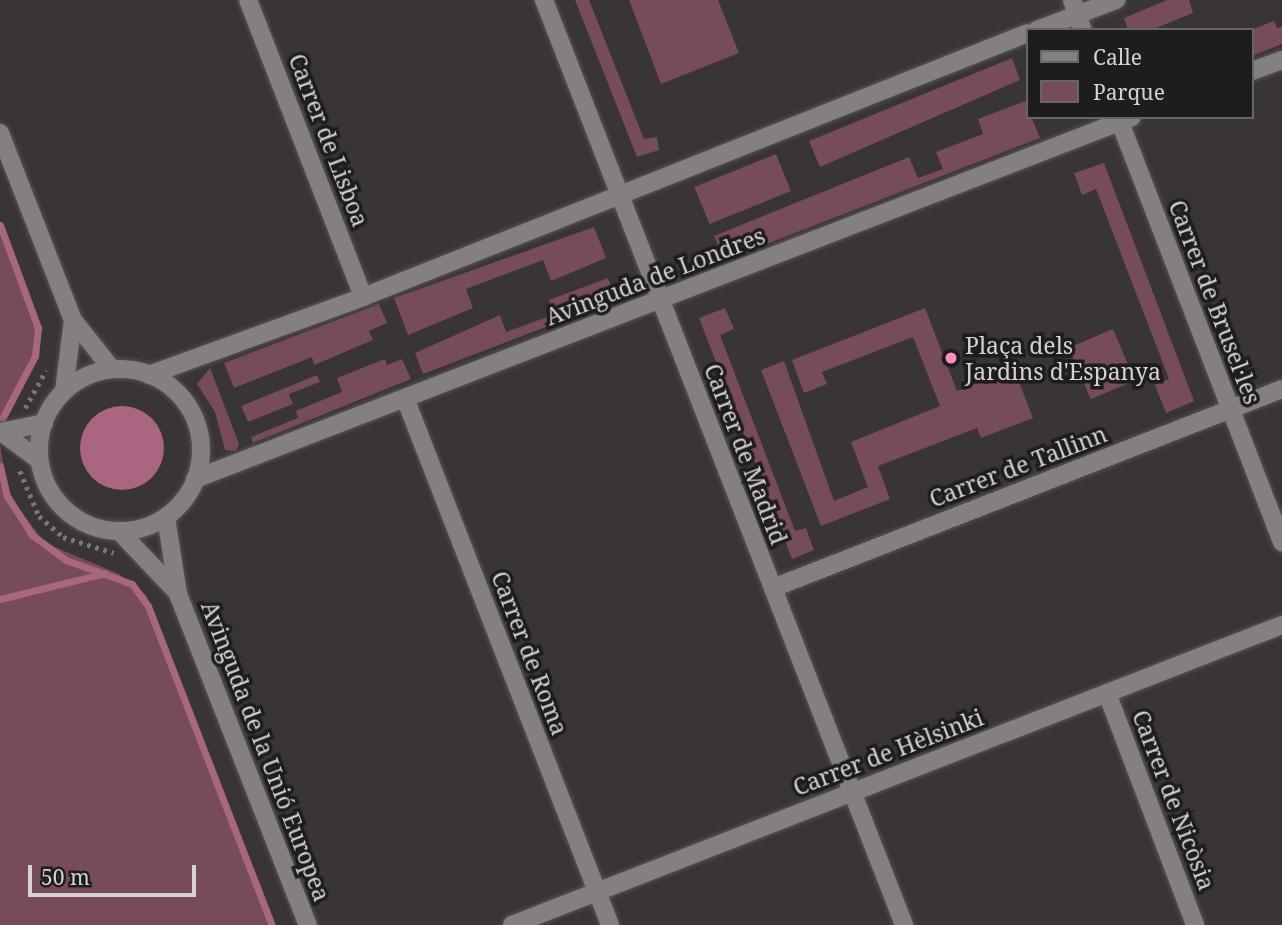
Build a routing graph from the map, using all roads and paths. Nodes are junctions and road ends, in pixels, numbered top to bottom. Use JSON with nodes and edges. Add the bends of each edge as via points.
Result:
{"nodes":[{"id":1,"x":248,"y":0,"type":"edge"},
{"id":2,"x":544,"y":0,"type":"edge"},
{"id":3,"x":1116,"y":0,"type":"edge"},
{"id":4,"x":1077,"y":15,"type":"edge"},
{"id":5,"x":1043,"y":28,"type":"edge"},
{"id":6,"x":1026,"y":34,"type":"edge"},
{"id":7,"x":1282,"y":60,"type":"edge"},
{"id":8,"x":1254,"y":70,"type":"edge"},
{"id":9,"x":1123,"y":119,"type":"edge"},
{"id":10,"x":0,"y":133,"type":"edge"},
{"id":11,"x":620,"y":195,"type":"junction"},
{"id":12,"x":363,"y":297,"type":"junction"},
{"id":13,"x":660,"y":301,"type":"junction"},
{"id":14,"x":73,"y":320,"type":"junction"},
{"id":15,"x":112,"y":369,"type":"junction"},
{"id":16,"x":149,"y":375,"type":"junction"},
{"id":17,"x":1282,"y":389,"type":"edge"},
{"id":18,"x":64,"y":391,"type":"junction"},
{"id":19,"x":405,"y":398,"type":"junction"},
{"id":20,"x":1230,"y":410,"type":"junction"},
{"id":21,"x":44,"y":423,"type":"junction"},
{"id":22,"x":1,"y":432,"type":"edge"},
{"id":23,"x":39,"y":460,"type":"junction"},
{"id":24,"x":195,"y":479,"type":"junction"},
{"id":25,"x":166,"y":517,"type":"junction"},
{"id":26,"x":120,"y":532,"type":"junction"},
{"id":27,"x":1282,"y":544,"type":"edge"},
{"id":28,"x":773,"y":588,"type":"junction"},
{"id":29,"x":178,"y":594,"type":"junction"},
{"id":30,"x":1282,"y":625,"type":"edge"},
{"id":31,"x":1107,"y":693,"type":"junction"},
{"id":32,"x":852,"y":793,"type":"junction"},
{"id":33,"x":597,"y":892,"type":"junction"},
{"id":34,"x":308,"y":925,"type":"edge"},
{"id":35,"x":512,"y":925,"type":"edge"},
{"id":36,"x":610,"y":925,"type":"edge"},
{"id":37,"x":904,"y":925,"type":"edge"},
{"id":38,"x":1195,"y":925,"type":"edge"}],
"edges":[{"from":1,"to":12,"type":"street","name":"Carrer de Lisboa"},
{"from":2,"to":11,"type":"street","name":"Carrer de Madrid"},
{"from":3,"to":4,"type":"street"},
{"from":4,"to":5,"type":"street"},
{"from":6,"to":11,"type":"street"},
{"from":7,"to":8,"type":"street"},
{"from":9,"to":13,"type":"street","name":"Avinguda de Londres"},
{"from":9,"to":20,"type":"street","name":"Carrer de Brusel·les"},
{"from":10,"to":14,"type":"street"},
{"from":11,"to":12,"type":"street"},
{"from":11,"to":13,"type":"street","name":"Carrer de Madrid"},
{"from":12,"to":16,"type":"street"},
{"from":13,"to":19,"type":"street","name":"Avinguda de Londres"},
{"from":13,"to":28,"type":"street","name":"Carrer de Madrid"},
{"from":14,"to":15,"type":"street"},
{"from":14,"to":18,"type":"street"},
{"from":15,"to":16,"type":"street"},
{"from":15,"to":18,"type":"street"},
{"from":16,"to":24,"type":"street","via":[[168,385],[194,417],[200,458]]},
{"from":17,"to":20,"type":"street","name":"Carrer de Tallinn"},
{"from":18,"to":21,"type":"street"},
{"from":19,"to":24,"type":"street","name":"Avinguda de Londres"},
{"from":19,"to":33,"type":"street","name":"Carrer de Roma"},
{"from":20,"to":27,"type":"street","name":"Carrer de Brusel·les"},
{"from":20,"to":28,"type":"street","name":"Carrer de Tallinn"},
{"from":21,"to":22,"type":"street"},
{"from":21,"to":23,"type":"street"},
{"from":22,"to":23,"type":"street"},
{"from":23,"to":26,"type":"street","via":[[58,503],[75,518]]},
{"from":24,"to":25,"type":"street"},
{"from":25,"to":26,"type":"street"},
{"from":25,"to":29,"type":"street","name":"Avinguda de la Unió Europea"},
{"from":26,"to":29,"type":"street","name":"Avinguda de la Unió Europea"},
{"from":28,"to":32,"type":"street","name":"Carrer de Madrid"},
{"from":29,"to":34,"type":"street","name":"Avinguda de la Unió Europea"},
{"from":30,"to":31,"type":"street","name":"Carrer de Hèlsinki"},
{"from":31,"to":32,"type":"street","name":"Carrer de Hèlsinki"},
{"from":31,"to":38,"type":"street","name":"Carrer de Nicòsia"},
{"from":32,"to":33,"type":"street","name":"Carrer de Hèlsinki"},
{"from":32,"to":37,"type":"street","name":"Carrer de Madrid"},
{"from":33,"to":35,"type":"street","name":"Carrer de Hèlsinki"},
{"from":33,"to":36,"type":"street","name":"Carrer de Roma"}]}
